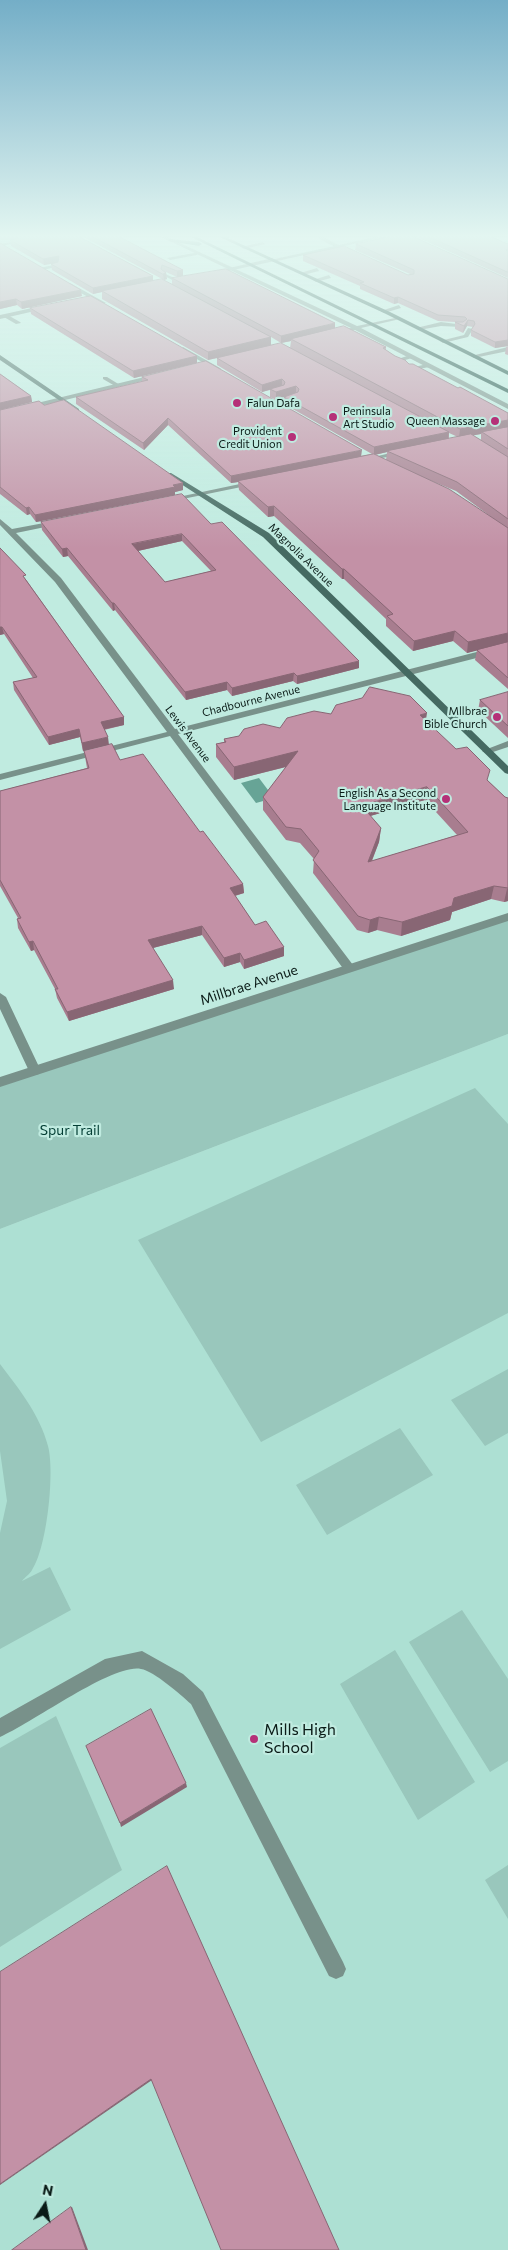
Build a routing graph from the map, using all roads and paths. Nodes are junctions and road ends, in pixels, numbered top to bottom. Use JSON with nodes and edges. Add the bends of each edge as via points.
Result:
{"nodes":[{"id":1,"x":376,"y":339,"type":"edge"},
{"id":2,"x":404,"y":339,"type":"edge"},
{"id":3,"x":439,"y":339,"type":"edge"},
{"id":4,"x":449,"y":339,"type":"edge"},
{"id":5,"x":443,"y":341,"type":"junction"},
{"id":6,"x":174,"y":344,"type":"edge"},
{"id":7,"x":508,"y":349,"type":"edge"},
{"id":8,"x":474,"y":356,"type":"junction"},
{"id":9,"x":410,"y":357,"type":"junction"},
{"id":10,"x":0,"y":358,"type":"edge"},
{"id":11,"x":221,"y":360,"type":"edge"},
{"id":12,"x":395,"y":361,"type":"edge"},
{"id":13,"x":204,"y":364,"type":"junction"},
{"id":14,"x":427,"y":366,"type":"junction"},
{"id":15,"x":409,"y":369,"type":"edge"},
{"id":16,"x":224,"y":373,"type":"edge"},
{"id":17,"x":508,"y":373,"type":"edge"},
{"id":18,"x":163,"y":374,"type":"edge"},
{"id":19,"x":105,"y":378,"type":"dead end"},
{"id":20,"x":117,"y":385,"type":"junction"},
{"id":21,"x":508,"y":391,"type":"edge"},
{"id":22,"x":295,"y":397,"type":"edge"},
{"id":23,"x":60,"y":399,"type":"junction"},
{"id":24,"x":269,"y":399,"type":"edge"},
{"id":25,"x":276,"y":403,"type":"junction"},
{"id":26,"x":508,"y":407,"type":"edge"},
{"id":27,"x":284,"y":408,"type":"edge"},
{"id":28,"x":0,"y":414,"type":"edge"},
{"id":29,"x":84,"y":415,"type":"edge"},
{"id":30,"x":413,"y":450,"type":"edge"},
{"id":31,"x":361,"y":453,"type":"edge"},
{"id":32,"x":372,"y":458,"type":"junction"},
{"id":33,"x":357,"y":461,"type":"edge"},
{"id":34,"x":383,"y":464,"type":"edge"},
{"id":35,"x":163,"y":470,"type":"edge"},
{"id":36,"x":262,"y":481,"type":"edge"},
{"id":37,"x":199,"y":494,"type":"junction"},
{"id":38,"x":164,"y":501,"type":"edge"},
{"id":39,"x":0,"y":521,"type":"edge"},
{"id":40,"x":62,"y":521,"type":"edge"},
{"id":41,"x":11,"y":532,"type":"junction"},
{"id":42,"x":508,"y":647,"type":"edge"},
{"id":43,"x":408,"y":672,"type":"junction"},
{"id":44,"x":173,"y":732,"type":"junction"},
{"id":45,"x":508,"y":744,"type":"edge"},
{"id":46,"x":487,"y":751,"type":"junction"},
{"id":47,"x":508,"y":771,"type":"edge"},
{"id":48,"x":0,"y":777,"type":"edge"},
{"id":49,"x":508,"y":917,"type":"edge"},
{"id":50,"x":349,"y":968,"type":"junction"},
{"id":51,"x":0,"y":997,"type":"edge"},
{"id":52,"x":34,"y":1070,"type":"junction"},
{"id":53,"x":0,"y":1082,"type":"edge"},
{"id":54,"x":0,"y":1728,"type":"edge"},
{"id":55,"x":336,"y":1969,"type":"dead end"}],
"edges":[{"from":1,"to":9,"type":"street"},
{"from":2,"to":21,"type":"main road"},
{"from":3,"to":5,"type":"main road"},
{"from":4,"to":5,"type":"street"},
{"from":5,"to":8,"type":"main road"},
{"from":6,"to":13,"type":"street"},
{"from":7,"to":8,"type":"street"},
{"from":8,"to":17,"type":"main road"},
{"from":9,"to":12,"type":"street"},
{"from":9,"to":14,"type":"street"},
{"from":10,"to":23,"type":"main road"},
{"from":11,"to":13,"type":"street"},
{"from":13,"to":16,"type":"street"},
{"from":14,"to":15,"type":"street"},
{"from":14,"to":26,"type":"street"},
{"from":18,"to":20,"type":"street"},
{"from":19,"to":20,"type":"street"},
{"from":20,"to":23,"type":"street"},
{"from":22,"to":25,"type":"street"},
{"from":23,"to":28,"type":"street"},
{"from":23,"to":29,"type":"main road"},
{"from":24,"to":25,"type":"street"},
{"from":25,"to":27,"type":"street"},
{"from":30,"to":32,"type":"street"},
{"from":31,"to":32,"type":"street"},
{"from":32,"to":33,"type":"street"},
{"from":32,"to":34,"type":"street"},
{"from":35,"to":37,"type":"main road","name":"Magnolia Avenue"},
{"from":36,"to":37,"type":"street"},
{"from":37,"to":38,"type":"street"},
{"from":37,"to":43,"type":"main road","name":"Magnolia Avenue","via":[[266,535]]},
{"from":39,"to":41,"type":"street","name":"Lewis Avenue"},
{"from":40,"to":41,"type":"street"},
{"from":41,"to":44,"type":"street","name":"Lewis Avenue","via":[[58,580]]},
{"from":42,"to":43,"type":"street","name":"Chadbourne Avenue"},
{"from":43,"to":44,"type":"street","name":"Chadbourne Avenue"},
{"from":43,"to":46,"type":"main road","name":"Magnolia Avenue"},
{"from":44,"to":48,"type":"street","name":"Chadbourne Avenue"},
{"from":44,"to":50,"type":"street","name":"Lewis Avenue"},
{"from":45,"to":46,"type":"street"},
{"from":46,"to":47,"type":"main road","name":"Magnolia Avenue"},
{"from":49,"to":50,"type":"street","name":"Millbrae Avenue"},
{"from":50,"to":52,"type":"street","name":"Millbrae Avenue"},
{"from":51,"to":52,"type":"street"},
{"from":52,"to":53,"type":"street","name":"Millbrae Avenue"},
{"from":54,"to":55,"type":"street","via":[[111,1664],[142,1660],[177,1680],[197,1698]]}]}
